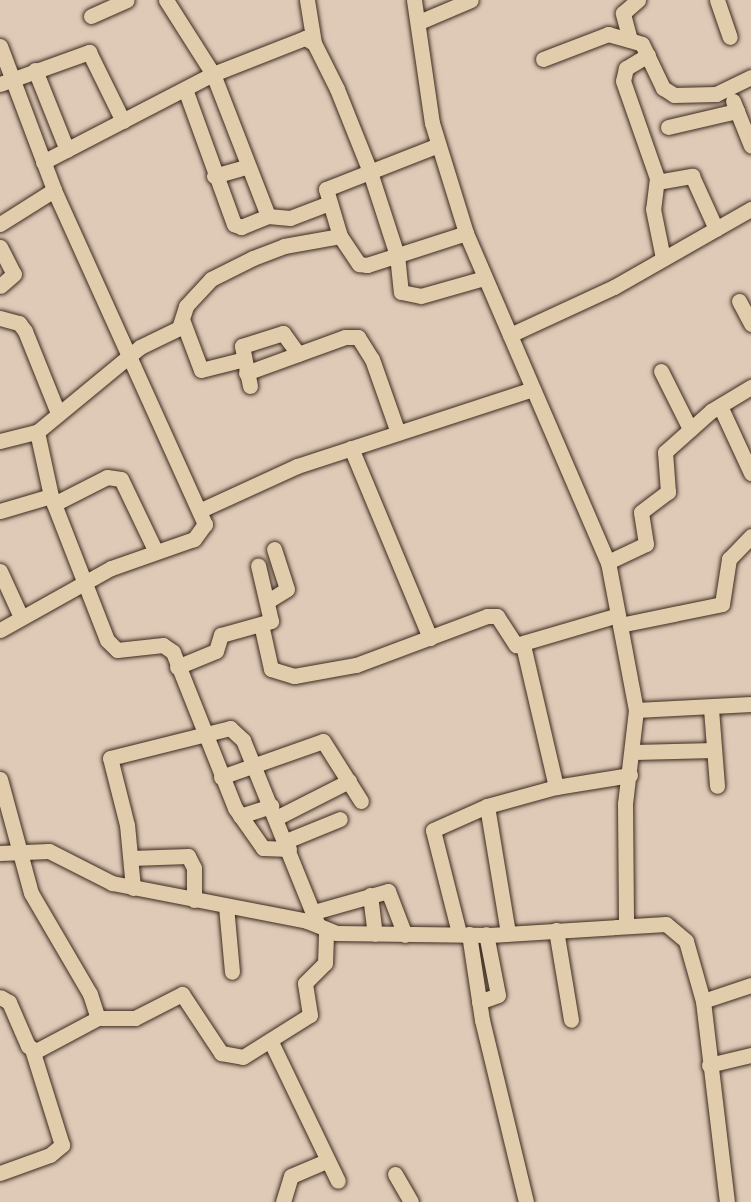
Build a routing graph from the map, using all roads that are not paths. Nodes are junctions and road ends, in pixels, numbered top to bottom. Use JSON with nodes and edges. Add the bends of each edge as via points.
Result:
{"nodes":[{"id":1,"x":127,"y":0,"type":"edge"},
{"id":2,"x":166,"y":0,"type":"edge"},
{"id":3,"x":307,"y":0,"type":"edge"},
{"id":4,"x":414,"y":0,"type":"edge"},
{"id":5,"x":471,"y":0,"type":"edge"},
{"id":6,"x":638,"y":0,"type":"edge"},
{"id":7,"x":717,"y":0,"type":"edge"},
{"id":8,"x":91,"y":16,"type":"dead end"},
{"id":9,"x":419,"y":22,"type":"junction"},
{"id":10,"x":730,"y":37,"type":"dead end"},
{"id":11,"x":630,"y":40,"type":"junction"},
{"id":12,"x":314,"y":43,"type":"junction"},
{"id":13,"x":0,"y":46,"type":"edge"},
{"id":14,"x":648,"y":55,"type":"junction"},
{"id":15,"x":543,"y":59,"type":"dead end"},
{"id":16,"x":35,"y":70,"type":"junction"},
{"id":17,"x":213,"y":74,"type":"junction"},
{"id":18,"x":751,"y":77,"type":"edge"},
{"id":19,"x":6,"y":82,"type":"edge"},
{"id":20,"x":185,"y":89,"type":"junction"},
{"id":21,"x":729,"y":90,"type":"junction"},
{"id":22,"x":737,"y":111,"type":"junction"},
{"id":23,"x":123,"y":121,"type":"junction"},
{"id":24,"x":668,"y":127,"type":"dead end"},
{"id":25,"x":438,"y":145,"type":"junction"},
{"id":26,"x":751,"y":146,"type":"edge"},
{"id":27,"x":67,"y":150,"type":"junction"},
{"id":28,"x":43,"y":162,"type":"junction"},
{"id":29,"x":245,"y":167,"type":"junction"},
{"id":30,"x":369,"y":169,"type":"junction"},
{"id":31,"x":214,"y":176,"type":"junction"},
{"id":32,"x":657,"y":182,"type":"junction"},
{"id":33,"x":54,"y":190,"type":"junction"},
{"id":34,"x":327,"y":204,"type":"junction"},
{"id":35,"x":751,"y":209,"type":"edge"},
{"id":36,"x":268,"y":216,"type":"junction"},
{"id":37,"x":0,"y":224,"type":"edge"},
{"id":38,"x":716,"y":229,"type":"junction"},
{"id":39,"x":466,"y":233,"type":"junction"},
{"id":40,"x":340,"y":236,"type":"junction"},
{"id":41,"x":0,"y":247,"type":"edge"},
{"id":42,"x":397,"y":255,"type":"junction"},
{"id":43,"x":663,"y":258,"type":"junction"},
{"id":44,"x":484,"y":278,"type":"junction"},
{"id":45,"x":0,"y":286,"type":"edge"},
{"id":46,"x":739,"y":300,"type":"dead end"},
{"id":47,"x":0,"y":318,"type":"edge"},
{"id":48,"x":183,"y":322,"type":"junction"},
{"id":49,"x":751,"y":324,"type":"edge"},
{"id":50,"x":510,"y":335,"type":"junction"},
{"id":51,"x":132,"y":353,"type":"junction"},
{"id":52,"x":298,"y":354,"type":"junction"},
{"id":53,"x":661,"y":371,"type":"dead end"},
{"id":54,"x":246,"y":373,"type":"junction"},
{"id":55,"x":751,"y":387,"type":"edge"},
{"id":56,"x":530,"y":390,"type":"junction"},
{"id":57,"x":720,"y":406,"type":"junction"},
{"id":58,"x":58,"y":413,"type":"junction"},
{"id":59,"x":690,"y":429,"type":"junction"},
{"id":60,"x":37,"y":432,"type":"junction"},
{"id":61,"x":398,"y":433,"type":"junction"},
{"id":62,"x":0,"y":441,"type":"edge"},
{"id":63,"x":351,"y":448,"type":"junction"},
{"id":64,"x":751,"y":473,"type":"edge"},
{"id":65,"x":52,"y":500,"type":"junction"},
{"id":66,"x":201,"y":510,"type":"junction"},
{"id":67,"x":0,"y":511,"type":"edge"},
{"id":68,"x":751,"y":536,"type":"edge"},
{"id":69,"x":274,"y":549,"type":"dead end"},
{"id":70,"x":155,"y":550,"type":"junction"},
{"id":71,"x":608,"y":562,"type":"junction"},
{"id":72,"x":258,"y":565,"type":"dead end"},
{"id":73,"x":0,"y":571,"type":"edge"},
{"id":74,"x":87,"y":580,"type":"junction"},
{"id":75,"x":268,"y":601,"type":"junction"},
{"id":76,"x":21,"y":616,"type":"junction"},
{"id":77,"x":619,"y":620,"type":"junction"},
{"id":78,"x":261,"y":624,"type":"junction"},
{"id":79,"x":0,"y":630,"type":"edge"},
{"id":80,"x":430,"y":638,"type":"junction"},
{"id":81,"x":523,"y":645,"type":"junction"},
{"id":82,"x":177,"y":667,"type":"junction"},
{"id":83,"x":751,"y":704,"type":"edge"},
{"id":84,"x":636,"y":710,"type":"junction"},
{"id":85,"x":711,"y":710,"type":"junction"},
{"id":86,"x":206,"y":730,"type":"junction"},
{"id":87,"x":714,"y":750,"type":"junction"},
{"id":88,"x":634,"y":752,"type":"junction"},
{"id":89,"x":255,"y":766,"type":"junction"},
{"id":90,"x":630,"y":775,"type":"junction"},
{"id":91,"x":221,"y":777,"type":"junction"},
{"id":92,"x":0,"y":779,"type":"edge"},
{"id":93,"x":350,"y":781,"type":"junction"},
{"id":94,"x":717,"y":786,"type":"dead end"},
{"id":95,"x":556,"y":787,"type":"junction"},
{"id":96,"x":361,"y":801,"type":"dead end"},
{"id":97,"x":487,"y":806,"type":"junction"},
{"id":98,"x":274,"y":812,"type":"junction"},
{"id":99,"x":240,"y":816,"type":"junction"},
{"id":100,"x":340,"y":819,"type":"dead end"},
{"id":101,"x":287,"y":845,"type":"junction"},
{"id":102,"x":0,"y":853,"type":"edge"},
{"id":103,"x":17,"y":854,"type":"junction"},
{"id":104,"x":131,"y":858,"type":"junction"},
{"id":105,"x":134,"y":888,"type":"junction"},
{"id":106,"x":370,"y":895,"type":"junction"},
{"id":107,"x":194,"y":900,"type":"junction"},
{"id":108,"x":226,"y":906,"type":"junction"},
{"id":109,"x":319,"y":922,"type":"junction"},
{"id":110,"x":626,"y":924,"type":"junction"},
{"id":111,"x":556,"y":930,"type":"junction"},
{"id":112,"x":464,"y":933,"type":"junction"},
{"id":113,"x":508,"y":933,"type":"junction"},
{"id":114,"x":375,"y":934,"type":"junction"},
{"id":115,"x":486,"y":934,"type":"junction"},
{"id":116,"x":405,"y":935,"type":"junction"},
{"id":117,"x":232,"y":972,"type":"dead end"},
{"id":118,"x":751,"y":985,"type":"edge"},
{"id":119,"x":0,"y":997,"type":"edge"},
{"id":120,"x":703,"y":1001,"type":"junction"},
{"id":121,"x":479,"y":1002,"type":"junction"},
{"id":122,"x":98,"y":1018,"type":"junction"},
{"id":123,"x":571,"y":1020,"type":"dead end"},
{"id":124,"x":271,"y":1042,"type":"junction"},
{"id":125,"x":32,"y":1049,"type":"junction"},
{"id":126,"x":751,"y":1055,"type":"edge"},
{"id":127,"x":709,"y":1065,"type":"junction"},
{"id":128,"x":326,"y":1161,"type":"junction"},
{"id":129,"x":0,"y":1173,"type":"edge"},
{"id":130,"x":395,"y":1174,"type":"dead end"},
{"id":131,"x":338,"y":1181,"type":"dead end"},
{"id":132,"x":283,"y":1202,"type":"edge"},
{"id":133,"x":411,"y":1202,"type":"edge"},
{"id":134,"x":526,"y":1202,"type":"edge"},
{"id":135,"x":727,"y":1202,"type":"edge"}],
"edges":[{"from":1,"to":8,"type":"street"},
{"from":2,"to":17,"type":"street"},
{"from":3,"to":12,"type":"street"},
{"from":4,"to":9,"type":"street"},
{"from":5,"to":9,"type":"street"},
{"from":6,"to":11,"type":"street","via":[[623,14]]},
{"from":7,"to":10,"type":"street"},
{"from":9,"to":25,"type":"street","via":[[422,73]]},
{"from":11,"to":14,"type":"street"},
{"from":11,"to":15,"type":"street","via":[[601,34]]},
{"from":12,"to":17,"type":"street","via":[[296,38]]},
{"from":12,"to":30,"type":"street"},
{"from":13,"to":19,"type":"street"},
{"from":14,"to":21,"type":"street","via":[[668,92]]},
{"from":14,"to":32,"type":"street","via":[[626,68],[624,81]]},
{"from":16,"to":19,"type":"street"},
{"from":16,"to":23,"type":"street","via":[[89,52]]},
{"from":16,"to":27,"type":"street"},
{"from":17,"to":20,"type":"street"},
{"from":17,"to":29,"type":"street"},
{"from":18,"to":21,"type":"street"},
{"from":19,"to":28,"type":"street"},
{"from":20,"to":23,"type":"street"},
{"from":20,"to":31,"type":"street"},
{"from":21,"to":22,"type":"street"},
{"from":22,"to":24,"type":"street"},
{"from":22,"to":26,"type":"street"},
{"from":23,"to":27,"type":"street"},
{"from":25,"to":30,"type":"street"},
{"from":25,"to":39,"type":"street"},
{"from":27,"to":28,"type":"street"},
{"from":28,"to":33,"type":"street"},
{"from":29,"to":31,"type":"street"},
{"from":29,"to":36,"type":"street"},
{"from":30,"to":34,"type":"street","via":[[326,189]]},
{"from":30,"to":42,"type":"street"},
{"from":31,"to":36,"type":"street","via":[[237,227]]},
{"from":32,"to":38,"type":"street","via":[[692,176]]},
{"from":32,"to":43,"type":"street","via":[[654,217]]},
{"from":33,"to":37,"type":"street"},
{"from":33,"to":51,"type":"street"},
{"from":34,"to":36,"type":"street","via":[[290,218]]},
{"from":34,"to":40,"type":"street"},
{"from":35,"to":38,"type":"street"},
{"from":38,"to":43,"type":"street"},
{"from":39,"to":42,"type":"street"},
{"from":39,"to":44,"type":"street"},
{"from":40,"to":42,"type":"street","via":[[359,264]]},
{"from":40,"to":48,"type":"street","via":[[284,246],[211,279],[186,306]]},
{"from":41,"to":45,"type":"street","via":[[14,274]]},
{"from":42,"to":44,"type":"street","via":[[397,283],[407,296]]},
{"from":43,"to":50,"type":"street"},
{"from":44,"to":50,"type":"street"},
{"from":46,"to":49,"type":"street"},
{"from":47,"to":58,"type":"street","via":[[19,323],[24,331]]},
{"from":48,"to":51,"type":"street"},
{"from":48,"to":54,"type":"street","via":[[201,370]]},
{"from":50,"to":56,"type":"street"},
{"from":51,"to":58,"type":"street"},
{"from":51,"to":66,"type":"street"},
{"from":52,"to":54,"type":"street"},
{"from":52,"to":54,"type":"street","via":[[283,333],[242,346]]},
{"from":52,"to":61,"type":"street","via":[[345,337],[358,338],[372,359]]},
{"from":53,"to":59,"type":"street"},
{"from":55,"to":57,"type":"street"},
{"from":56,"to":61,"type":"street"},
{"from":56,"to":71,"type":"street"},
{"from":57,"to":59,"type":"street"},
{"from":57,"to":64,"type":"street"},
{"from":58,"to":60,"type":"street"},
{"from":59,"to":71,"type":"street","via":[[662,458],[666,496],[641,512],[646,544]]},
{"from":60,"to":62,"type":"street"},
{"from":60,"to":65,"type":"street"},
{"from":61,"to":63,"type":"street"},
{"from":63,"to":66,"type":"street","via":[[252,483]]},
{"from":63,"to":80,"type":"street"},
{"from":65,"to":67,"type":"street"},
{"from":65,"to":70,"type":"street","via":[[107,477],[121,479]]},
{"from":65,"to":74,"type":"street"},
{"from":66,"to":70,"type":"street","via":[[202,532]]},
{"from":68,"to":77,"type":"street","via":[[729,559],[722,604]]},
{"from":69,"to":75,"type":"street","via":[[287,589]]},
{"from":70,"to":74,"type":"street"},
{"from":71,"to":77,"type":"street"},
{"from":72,"to":75,"type":"street"},
{"from":73,"to":76,"type":"street"},
{"from":74,"to":76,"type":"street"},
{"from":74,"to":82,"type":"street","via":[[111,647],[163,645],[173,652]]},
{"from":75,"to":78,"type":"street","via":[[273,616]]},
{"from":76,"to":79,"type":"street"},
{"from":77,"to":81,"type":"street"},
{"from":77,"to":84,"type":"street"},
{"from":78,"to":80,"type":"street","via":[[271,669],[277,675],[336,671]]},
{"from":78,"to":82,"type":"street","via":[[221,635],[216,651]]},
{"from":80,"to":81,"type":"street","via":[[492,615],[511,643]]},
{"from":81,"to":95,"type":"street"},
{"from":82,"to":86,"type":"street"},
{"from":83,"to":85,"type":"street"},
{"from":84,"to":85,"type":"street"},
{"from":84,"to":88,"type":"street"},
{"from":85,"to":87,"type":"street"},
{"from":86,"to":89,"type":"street","via":[[237,731]]},
{"from":86,"to":91,"type":"street"},
{"from":86,"to":104,"type":"street","via":[[110,758]]},
{"from":87,"to":88,"type":"street"},
{"from":87,"to":94,"type":"street"},
{"from":88,"to":90,"type":"street"},
{"from":89,"to":91,"type":"street"},
{"from":89,"to":93,"type":"street","via":[[323,741]]},
{"from":89,"to":98,"type":"street"},
{"from":90,"to":95,"type":"street"},
{"from":90,"to":110,"type":"street","via":[[624,827]]},
{"from":91,"to":99,"type":"street"},
{"from":92,"to":103,"type":"street"},
{"from":93,"to":96,"type":"street"},
{"from":93,"to":98,"type":"street"},
{"from":95,"to":97,"type":"street"},
{"from":97,"to":112,"type":"street","via":[[437,826],[431,835]]},
{"from":97,"to":113,"type":"street"},
{"from":98,"to":99,"type":"street"},
{"from":98,"to":101,"type":"street"},
{"from":99,"to":101,"type":"street","via":[[262,848]]},
{"from":100,"to":101,"type":"street"},
{"from":101,"to":109,"type":"street"},
{"from":102,"to":103,"type":"street"},
{"from":103,"to":105,"type":"street","via":[[49,851],[96,877]]},
{"from":103,"to":122,"type":"street","via":[[42,915],[90,994]]},
{"from":104,"to":105,"type":"street"},
{"from":104,"to":107,"type":"street","via":[[168,852],[188,856],[194,868]]},
{"from":105,"to":107,"type":"street"},
{"from":106,"to":109,"type":"street"},
{"from":106,"to":114,"type":"street"},
{"from":106,"to":116,"type":"street","via":[[391,894]]},
{"from":107,"to":108,"type":"street"},
{"from":108,"to":109,"type":"street"},
{"from":108,"to":117,"type":"street"},
{"from":109,"to":114,"type":"street"},
{"from":109,"to":124,"type":"street","via":[[325,963],[305,983],[310,1015]]},
{"from":110,"to":111,"type":"street"},
{"from":110,"to":120,"type":"street","via":[[655,921],[678,930],[693,960]]},
{"from":111,"to":113,"type":"street"},
{"from":111,"to":123,"type":"street"},
{"from":112,"to":115,"type":"street"},
{"from":112,"to":116,"type":"street"},
{"from":112,"to":121,"type":"street"},
{"from":113,"to":115,"type":"street"},
{"from":114,"to":116,"type":"street"},
{"from":115,"to":121,"type":"street","via":[[498,995]]},
{"from":118,"to":120,"type":"street"},
{"from":119,"to":125,"type":"street","via":[[9,1002]]},
{"from":120,"to":127,"type":"street"},
{"from":121,"to":134,"type":"street"},
{"from":122,"to":124,"type":"street","via":[[135,1018],[183,994],[226,1056],[243,1058]]},
{"from":122,"to":125,"type":"street","via":[[41,1050]]},
{"from":124,"to":128,"type":"street"},
{"from":125,"to":129,"type":"street","via":[[62,1145],[50,1155]]},
{"from":126,"to":127,"type":"street"},
{"from":127,"to":135,"type":"street"},
{"from":128,"to":131,"type":"street"},
{"from":128,"to":132,"type":"street","via":[[291,1176]]},
{"from":130,"to":133,"type":"street"}]}
